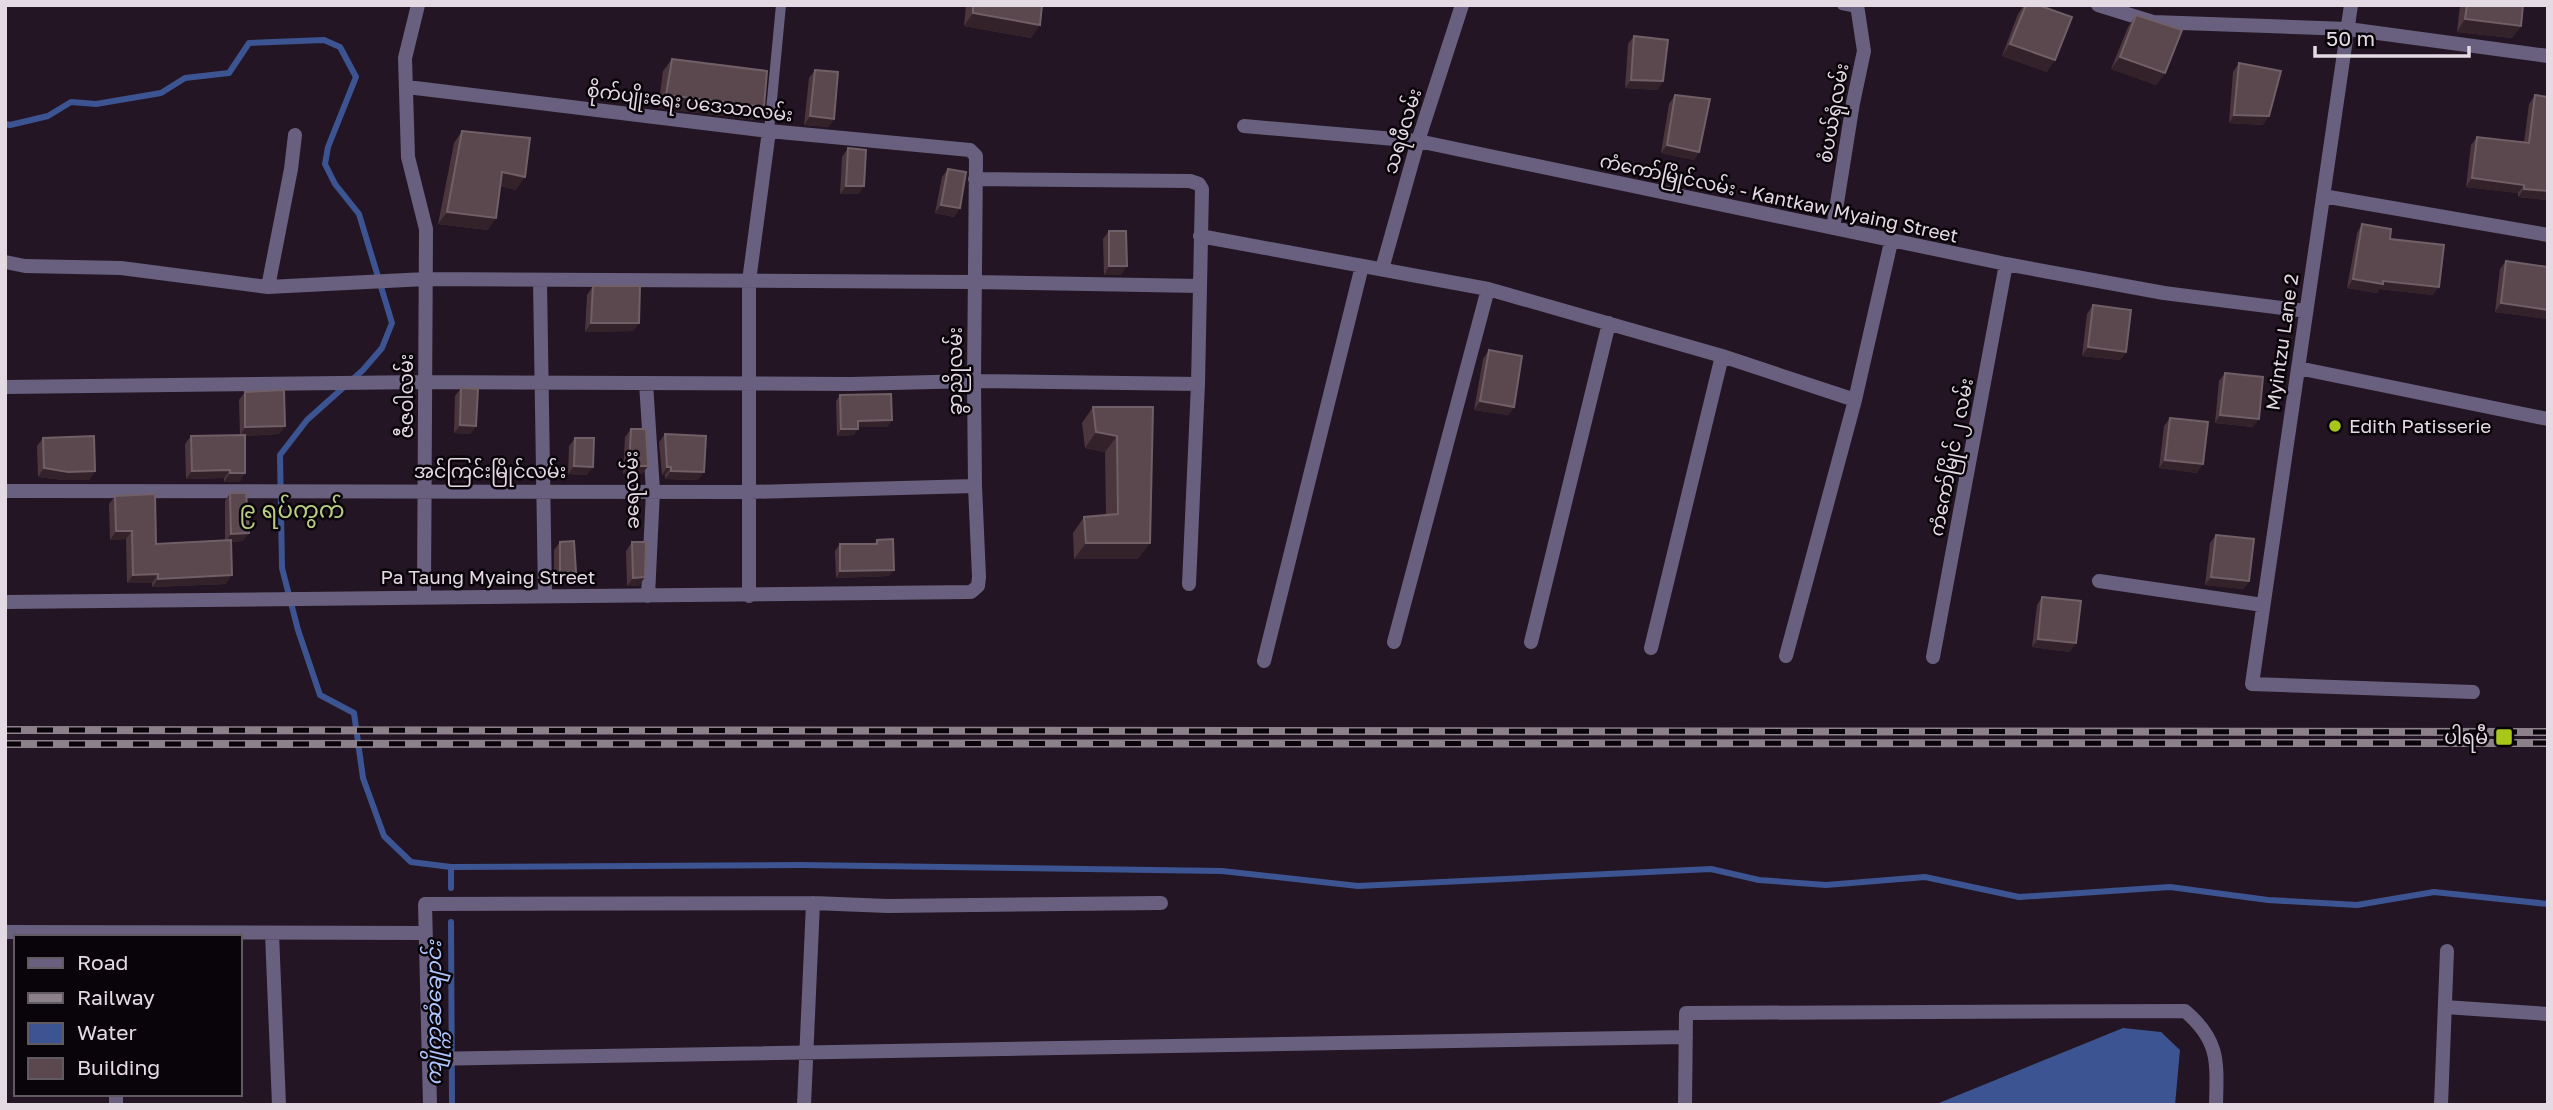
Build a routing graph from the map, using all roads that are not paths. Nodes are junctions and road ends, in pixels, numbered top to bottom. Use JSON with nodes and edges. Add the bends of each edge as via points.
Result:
{"nodes":[{"id":1,"x":418,"y":5,"type":"edge"},
{"id":2,"x":780,"y":5,"type":"edge"},
{"id":3,"x":1462,"y":5,"type":"edge"},
{"id":4,"x":2098,"y":5,"type":"edge"},
{"id":5,"x":2351,"y":5,"type":"edge"},
{"id":6,"x":1852,"y":6,"type":"edge"},
{"id":7,"x":2348,"y":29,"type":"junction"},
{"id":8,"x":2548,"y":56,"type":"edge"},
{"id":9,"x":407,"y":87,"type":"junction"},
{"id":10,"x":1244,"y":126,"type":"dead end"},
{"id":11,"x":769,"y":131,"type":"junction"},
{"id":12,"x":295,"y":135,"type":"dead end"},
{"id":13,"x":1418,"y":141,"type":"junction"},
{"id":14,"x":970,"y":150,"type":"joint"},
{"id":15,"x":975,"y":179,"type":"junction"},
{"id":16,"x":2323,"y":196,"type":"junction"},
{"id":17,"x":1833,"y":228,"type":"junction"},
{"id":18,"x":2548,"y":235,"type":"edge"},
{"id":19,"x":1200,"y":236,"type":"junction"},
{"id":20,"x":1891,"y":242,"type":"junction"},
{"id":21,"x":5,"y":262,"type":"edge"},
{"id":22,"x":2006,"y":264,"type":"junction"},
{"id":23,"x":1362,"y":266,"type":"junction"},
{"id":24,"x":1382,"y":268,"type":"junction"},
{"id":25,"x":426,"y":279,"type":"junction"},
{"id":26,"x":541,"y":281,"type":"junction"},
{"id":27,"x":748,"y":281,"type":"junction"},
{"id":28,"x":974,"y":282,"type":"junction"},
{"id":29,"x":1200,"y":286,"type":"junction"},
{"id":30,"x":268,"y":287,"type":"junction"},
{"id":31,"x":1488,"y":289,"type":"junction"},
{"id":32,"x":2306,"y":311,"type":"junction"},
{"id":33,"x":1609,"y":323,"type":"junction"},
{"id":34,"x":1723,"y":356,"type":"junction"},
{"id":35,"x":2298,"y":368,"type":"junction"},
{"id":36,"x":974,"y":381,"type":"junction"},
{"id":37,"x":425,"y":382,"type":"junction"},
{"id":38,"x":542,"y":382,"type":"junction"},
{"id":39,"x":646,"y":383,"type":"junction"},
{"id":40,"x":749,"y":384,"type":"junction"},
{"id":41,"x":1198,"y":384,"type":"junction"},
{"id":42,"x":5,"y":387,"type":"edge"},
{"id":43,"x":1855,"y":400,"type":"junction"},
{"id":44,"x":2548,"y":419,"type":"edge"},
{"id":45,"x":975,"y":486,"type":"junction"},
{"id":46,"x":426,"y":490,"type":"junction"},
{"id":47,"x":5,"y":491,"type":"edge"},
{"id":48,"x":543,"y":491,"type":"junction"},
{"id":49,"x":653,"y":491,"type":"junction"},
{"id":50,"x":749,"y":492,"type":"junction"},
{"id":51,"x":2099,"y":581,"type":"dead end"},
{"id":52,"x":1189,"y":584,"type":"dead end"},
{"id":53,"x":971,"y":592,"type":"joint"},
{"id":54,"x":424,"y":596,"type":"junction"},
{"id":55,"x":545,"y":596,"type":"junction"},
{"id":56,"x":648,"y":596,"type":"junction"},
{"id":57,"x":749,"y":596,"type":"junction"},
{"id":58,"x":5,"y":602,"type":"edge"},
{"id":59,"x":2263,"y":605,"type":"junction"},
{"id":60,"x":1394,"y":642,"type":"dead end"},
{"id":61,"x":1531,"y":642,"type":"dead end"},
{"id":62,"x":1651,"y":648,"type":"dead end"},
{"id":63,"x":1786,"y":656,"type":"dead end"},
{"id":64,"x":1933,"y":657,"type":"dead end"},
{"id":65,"x":1264,"y":661,"type":"dead end"},
{"id":66,"x":2473,"y":692,"type":"dead end"},
{"id":67,"x":1161,"y":902,"type":"dead end"},
{"id":68,"x":813,"y":904,"type":"junction"},
{"id":69,"x":5,"y":932,"type":"edge"},
{"id":70,"x":272,"y":933,"type":"junction"},
{"id":71,"x":425,"y":933,"type":"junction"},
{"id":72,"x":116,"y":934,"type":"edge"},
{"id":73,"x":2447,"y":951,"type":"dead end"},
{"id":74,"x":2445,"y":1006,"type":"junction"},
{"id":75,"x":2548,"y":1014,"type":"edge"},
{"id":76,"x":1686,"y":1037,"type":"junction"},
{"id":77,"x":805,"y":1052,"type":"junction"},
{"id":78,"x":429,"y":1059,"type":"junction"},
{"id":79,"x":279,"y":1105,"type":"edge"},
{"id":80,"x":430,"y":1105,"type":"edge"},
{"id":81,"x":804,"y":1105,"type":"edge"},
{"id":82,"x":1685,"y":1105,"type":"edge"},
{"id":83,"x":2216,"y":1105,"type":"edge"},
{"id":84,"x":2441,"y":1105,"type":"edge"}],
"edges":[{"from":1,"to":9,"type":"street","name":"ဇီဇဝါလမ်း","via":[[405,58]]},
{"from":2,"to":11,"type":"lane"},
{"from":3,"to":13,"type":"street","name":"သရဖီလမ်း"},
{"from":4,"to":7,"type":"street","via":[[2153,22]]},
{"from":5,"to":7,"type":"street","name":"Myintzu Lane 2"},
{"from":6,"to":17,"type":"street","name":"စံပယ်ရုံလမ်း","via":[[1864,51]]},
{"from":7,"to":8,"type":"street"},
{"from":7,"to":16,"type":"street","name":"Myintzu Lane 2"},
{"from":9,"to":11,"type":"street","name":"စိုက်ပျိုးရေး ပဒေသာလမ်း"},
{"from":9,"to":25,"type":"street","name":"ဇီဇဝါလမ်း","via":[[408,157],[426,229]]},
{"from":10,"to":13,"type":"street","name":"ကံကော်မြိုင်လမ်း - Kantkaw Myaing Street"},
{"from":11,"to":14,"type":"street","name":"စိုက်ပျိုးရေး ပဒေသာလမ်း"},
{"from":11,"to":27,"type":"street"},
{"from":12,"to":30,"type":"street"},
{"from":13,"to":17,"type":"street","name":"ကံကော်မြိုင်လမ်း - Kantkaw Myaing Street"},
{"from":13,"to":24,"type":"street","name":"သရဖီလမ်း"},
{"from":14,"to":15,"type":"street","name":"ခွာညိုလမ်း","via":[[975,156]]},
{"from":15,"to":19,"type":"street","via":[[1190,181],[1202,189]]},
{"from":15,"to":28,"type":"street","name":"ခွာညိုလမ်း"},
{"from":16,"to":18,"type":"street"},
{"from":16,"to":32,"type":"street","name":"Myintzu Lane 2"},
{"from":17,"to":20,"type":"street","name":"ကံကော်မြိုင်လမ်း - Kantkaw Myaing Street"},
{"from":19,"to":23,"type":"street"},
{"from":19,"to":29,"type":"street"},
{"from":20,"to":22,"type":"street","name":"ကံကော်မြိုင်လမ်း - Kantkaw Myaing Street"},
{"from":20,"to":43,"type":"street"},
{"from":21,"to":30,"type":"street","via":[[121,268]]},
{"from":22,"to":32,"type":"street","name":"ကံကော်မြိုင်လမ်း - Kantkaw Myaing Street","via":[[2164,293]]},
{"from":22,"to":64,"type":"street","name":"ကံကော်မြိုင် ၂ လမ်း"},
{"from":23,"to":24,"type":"street"},
{"from":23,"to":65,"type":"street"},
{"from":24,"to":31,"type":"street"},
{"from":25,"to":26,"type":"street"},
{"from":25,"to":30,"type":"street"},
{"from":25,"to":37,"type":"street","name":"ဇီဇဝါလမ်း"},
{"from":26,"to":27,"type":"street"},
{"from":26,"to":38,"type":"street"},
{"from":27,"to":28,"type":"street"},
{"from":27,"to":40,"type":"street"},
{"from":28,"to":29,"type":"street"},
{"from":28,"to":36,"type":"street","name":"ခွာညိုလမ်း"},
{"from":29,"to":41,"type":"street"},
{"from":31,"to":33,"type":"street"},
{"from":31,"to":60,"type":"street"},
{"from":32,"to":35,"type":"street","name":"Myintzu Lane 2"},
{"from":33,"to":34,"type":"street"},
{"from":33,"to":61,"type":"street"},
{"from":34,"to":43,"type":"street"},
{"from":34,"to":62,"type":"street"},
{"from":35,"to":44,"type":"street"},
{"from":35,"to":59,"type":"street","name":"Myintzu Lane 2"},
{"from":36,"to":40,"type":"street"},
{"from":36,"to":41,"type":"street"},
{"from":36,"to":45,"type":"street","name":"ခွာညိုလမ်း"},
{"from":37,"to":38,"type":"street"},
{"from":37,"to":42,"type":"street"},
{"from":37,"to":46,"type":"street","name":"ဇီဇဝါလမ်း"},
{"from":38,"to":39,"type":"street"},
{"from":38,"to":48,"type":"street"},
{"from":39,"to":40,"type":"street"},
{"from":39,"to":49,"type":"street","name":"ခရေလမ်း"},
{"from":40,"to":50,"type":"street"},
{"from":41,"to":52,"type":"street"},
{"from":43,"to":63,"type":"street"},
{"from":45,"to":50,"type":"street","name":"အင်ကြင်းမြိုင်လမ်း"},
{"from":45,"to":53,"type":"street","name":"ခွာညိုလမ်း","via":[[979,577]]},
{"from":46,"to":47,"type":"street","name":"အင်ကြင်းမြိုင်လမ်း"},
{"from":46,"to":48,"type":"street","name":"အင်ကြင်းမြိုင်လမ်း"},
{"from":46,"to":54,"type":"street","name":"ဇီဇဝါလမ်း"},
{"from":48,"to":49,"type":"street","name":"အင်ကြင်းမြိုင်လမ်း"},
{"from":48,"to":55,"type":"street"},
{"from":49,"to":50,"type":"street","name":"အင်ကြင်းမြိုင်လမ်း"},
{"from":49,"to":56,"type":"street","name":"ခရေလမ်း"},
{"from":50,"to":57,"type":"street"},
{"from":51,"to":59,"type":"street"},
{"from":53,"to":57,"type":"street","name":"Pa Taung Myaing Street"},
{"from":54,"to":55,"type":"street","name":"Pa Taung Myaing Street"},
{"from":54,"to":58,"type":"street","name":"Pa Taung Myaing Street"},
{"from":55,"to":56,"type":"street","name":"Pa Taung Myaing Street"},
{"from":56,"to":57,"type":"street","name":"Pa Taung Myaing Street"},
{"from":59,"to":66,"type":"street","name":"Myintzu Lane 2","via":[[2252,684]]},
{"from":67,"to":68,"type":"street"},
{"from":68,"to":71,"type":"street","via":[[425,905]]},
{"from":68,"to":77,"type":"street"},
{"from":69,"to":72,"type":"street"},
{"from":70,"to":71,"type":"street"},
{"from":70,"to":72,"type":"street"},
{"from":70,"to":79,"type":"street"},
{"from":71,"to":78,"type":"street"},
{"from":73,"to":74,"type":"street"},
{"from":74,"to":75,"type":"street"},
{"from":74,"to":84,"type":"street"},
{"from":76,"to":77,"type":"street"},
{"from":76,"to":82,"type":"street"},
{"from":76,"to":83,"type":"street","via":[[1686,1013],[2185,1011],[2202,1025],[2212,1044],[2217,1063]]},
{"from":77,"to":78,"type":"street"},
{"from":77,"to":81,"type":"street"},
{"from":78,"to":80,"type":"street"}]}
